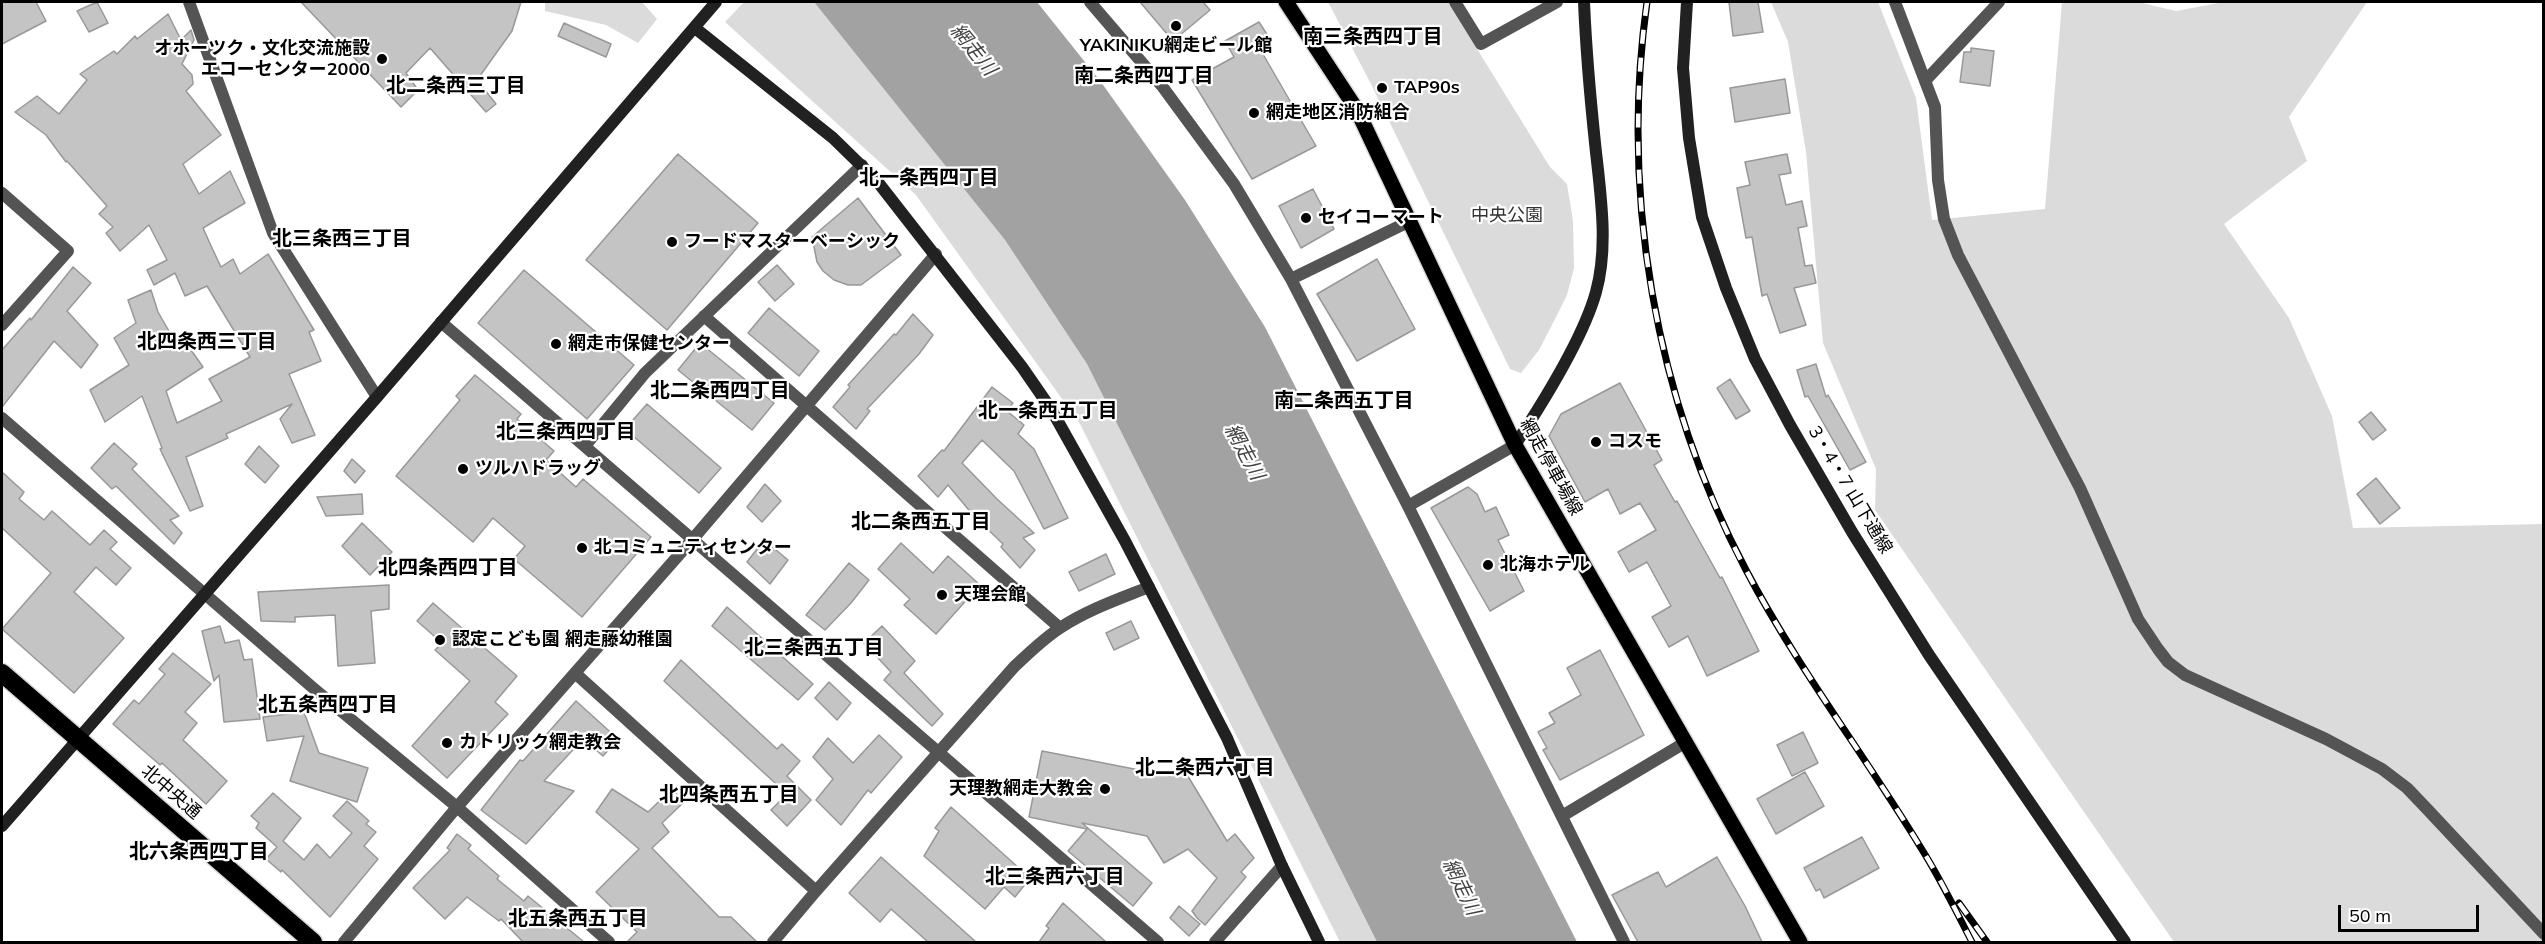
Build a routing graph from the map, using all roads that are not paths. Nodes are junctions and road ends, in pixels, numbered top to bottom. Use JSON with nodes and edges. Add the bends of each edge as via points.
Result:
{"nodes":[{"id":1,"x":189,"y":2,"type":"edge"},
{"id":2,"x":716,"y":2,"type":"edge"},
{"id":3,"x":1090,"y":2,"type":"edge"},
{"id":4,"x":1286,"y":2,"type":"edge"},
{"id":5,"x":1455,"y":2,"type":"edge"},
{"id":6,"x":1557,"y":2,"type":"edge"},
{"id":7,"x":1584,"y":2,"type":"edge"},
{"id":8,"x":1687,"y":2,"type":"edge"},
{"id":9,"x":1895,"y":2,"type":"edge"},
{"id":10,"x":1999,"y":2,"type":"edge"},
{"id":11,"x":695,"y":28,"type":"junction"},
{"id":12,"x":1926,"y":80,"type":"junction"},
{"id":13,"x":861,"y":165,"type":"junction"},
{"id":14,"x":2,"y":193,"type":"edge"},
{"id":15,"x":1408,"y":222,"type":"junction"},
{"id":16,"x":936,"y":254,"type":"junction"},
{"id":17,"x":1291,"y":279,"type":"junction"},
{"id":18,"x":704,"y":316,"type":"junction"},
{"id":19,"x":441,"y":322,"type":"junction"},
{"id":20,"x":2,"y":325,"type":"edge"},
{"id":21,"x":377,"y":397,"type":"junction"},
{"id":22,"x":807,"y":405,"type":"junction"},
{"id":23,"x":2,"y":418,"type":"edge"},
{"id":24,"x":1515,"y":445,"type":"junction"},
{"id":25,"x":585,"y":447,"type":"junction"},
{"id":26,"x":1408,"y":506,"type":"junction"},
{"id":27,"x":692,"y":540,"type":"junction"},
{"id":28,"x":1149,"y":587,"type":"junction"},
{"id":29,"x":205,"y":595,"type":"junction"},
{"id":30,"x":1060,"y":628,"type":"junction"},
{"id":31,"x":2,"y":673,"type":"edge"},
{"id":32,"x":575,"y":673,"type":"junction"},
{"id":33,"x":77,"y":739,"type":"junction"},
{"id":34,"x":1686,"y":742,"type":"junction"},
{"id":35,"x":939,"y":754,"type":"junction"},
{"id":36,"x":457,"y":807,"type":"junction"},
{"id":37,"x":1562,"y":816,"type":"junction"},
{"id":38,"x":2,"y":826,"type":"edge"},
{"id":39,"x":1282,"y":866,"type":"junction"},
{"id":40,"x":816,"y":891,"type":"junction"},
{"id":41,"x":2544,"y":934,"type":"edge"},
{"id":42,"x":313,"y":942,"type":"edge"},
{"id":43,"x":344,"y":942,"type":"edge"},
{"id":44,"x":609,"y":942,"type":"edge"},
{"id":45,"x":773,"y":942,"type":"edge"},
{"id":46,"x":1158,"y":942,"type":"edge"},
{"id":47,"x":1215,"y":942,"type":"edge"},
{"id":48,"x":1319,"y":942,"type":"edge"},
{"id":49,"x":1624,"y":942,"type":"edge"},
{"id":50,"x":1800,"y":942,"type":"edge"},
{"id":51,"x":2125,"y":942,"type":"edge"}],
"edges":[{"from":1,"to":21,"type":"street","via":[[273,233]]},
{"from":2,"to":11,"type":"street"},
{"from":3,"to":17,"type":"street","via":[[1162,86],[1234,184]]},
{"from":4,"to":15,"type":"main road","name":"網走停車場線","via":[[1357,110]]},
{"from":5,"to":6,"type":"street","via":[[1481,44]]},
{"from":7,"to":24,"type":"street","via":[[1603,255],[1596,293],[1576,339]]},
{"from":8,"to":51,"type":"street","name":"3・4・7 山下通線","via":[[1683,68],[1702,217],[1755,360],[1852,532],[1929,655]]},
{"from":9,"to":12,"type":"street"},
{"from":10,"to":12,"type":"street"},
{"from":11,"to":13,"type":"street","via":[[833,138]]},
{"from":11,"to":19,"type":"street"},
{"from":12,"to":41,"type":"street","via":[[1935,107],[1944,219],[1958,255],[2080,488],[2138,619],[2158,649],[2185,675],[2382,769],[2407,788]]},
{"from":13,"to":16,"type":"street"},
{"from":13,"to":18,"type":"street"},
{"from":14,"to":20,"type":"street","via":[[68,251]]},
{"from":15,"to":17,"type":"street"},
{"from":15,"to":24,"type":"main road","name":"網走停車場線"},
{"from":16,"to":22,"type":"street"},
{"from":16,"to":28,"type":"street","via":[[1023,366],[1051,409]]},
{"from":17,"to":26,"type":"street"},
{"from":18,"to":22,"type":"street"},
{"from":18,"to":25,"type":"street","via":[[645,373]]},
{"from":19,"to":21,"type":"street"},
{"from":19,"to":25,"type":"street"},
{"from":21,"to":29,"type":"street"},
{"from":22,"to":27,"type":"street"},
{"from":22,"to":30,"type":"street"},
{"from":23,"to":29,"type":"street"},
{"from":24,"to":26,"type":"street"},
{"from":24,"to":34,"type":"main road","name":"網走停車場線"},
{"from":25,"to":27,"type":"street"},
{"from":26,"to":37,"type":"street"},
{"from":27,"to":32,"type":"street"},
{"from":27,"to":35,"type":"street"},
{"from":28,"to":30,"type":"street"},
{"from":28,"to":39,"type":"street","via":[[1227,738]]},
{"from":29,"to":33,"type":"street"},
{"from":29,"to":36,"type":"street"},
{"from":30,"to":35,"type":"street","via":[[1014,667]]},
{"from":31,"to":33,"type":"highway","name":"北中央通"},
{"from":32,"to":36,"type":"street"},
{"from":32,"to":40,"type":"street"},
{"from":33,"to":38,"type":"street"},
{"from":33,"to":42,"type":"highway","name":"北中央通"},
{"from":34,"to":37,"type":"street"},
{"from":34,"to":50,"type":"main road","name":"網走停車場線"},
{"from":35,"to":40,"type":"street"},
{"from":35,"to":46,"type":"street"},
{"from":36,"to":43,"type":"street"},
{"from":36,"to":44,"type":"street"},
{"from":37,"to":49,"type":"street"},
{"from":39,"to":47,"type":"street"},
{"from":39,"to":48,"type":"street"},
{"from":40,"to":45,"type":"street"}]}
